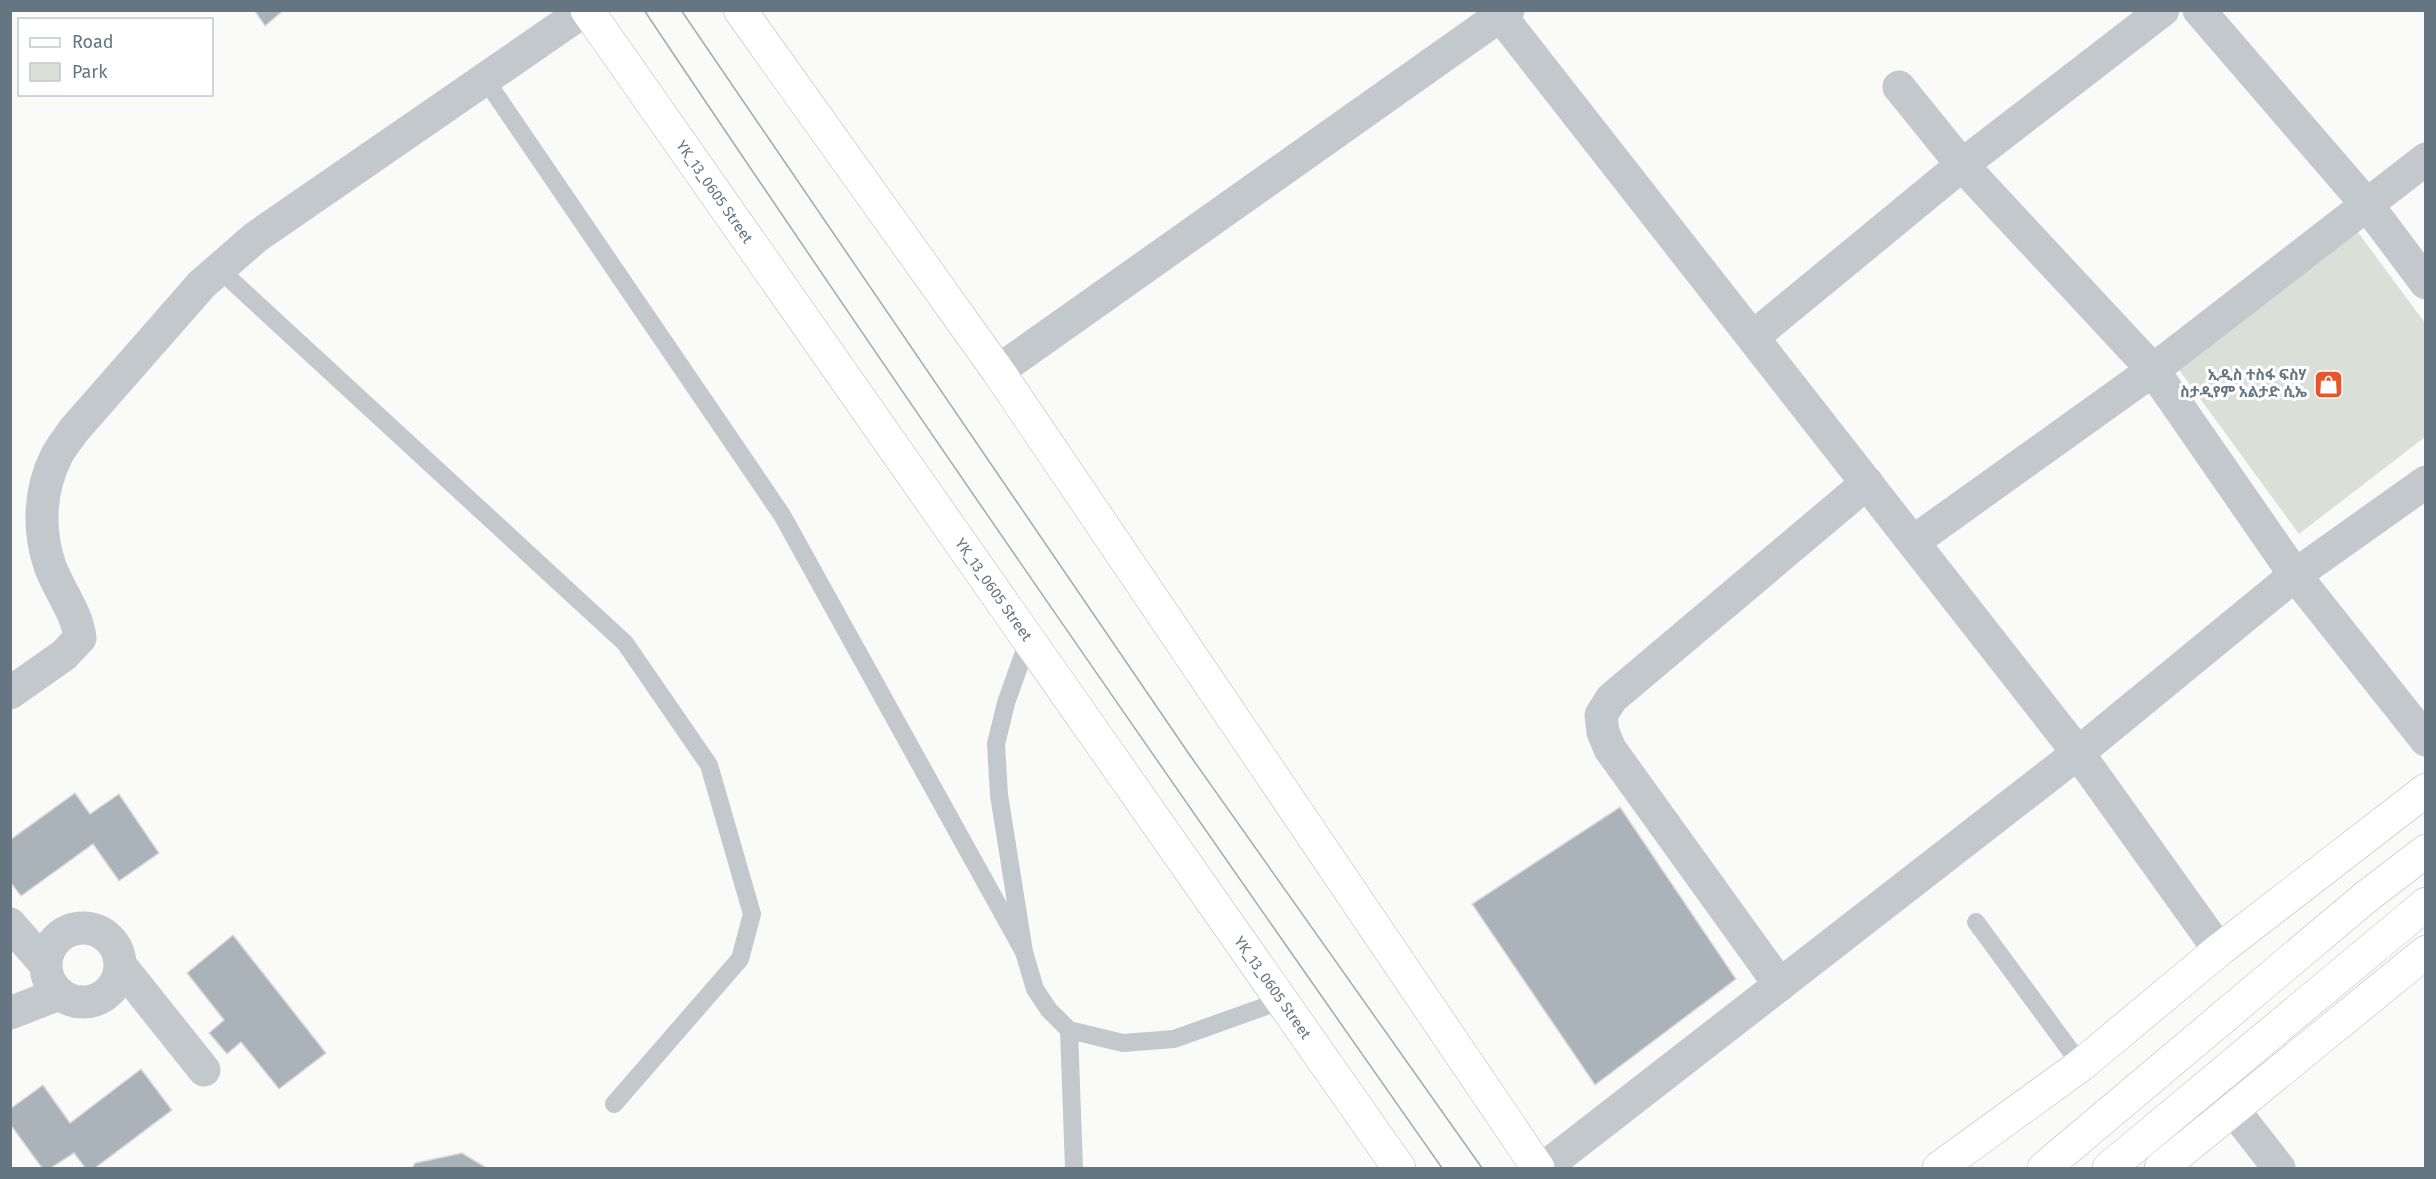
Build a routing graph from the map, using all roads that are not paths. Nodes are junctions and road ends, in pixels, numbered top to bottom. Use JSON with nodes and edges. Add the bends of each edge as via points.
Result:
{"nodes":[{"id":1,"x":586,"y":10,"type":"edge"},
{"id":2,"x":740,"y":10,"type":"edge"},
{"id":3,"x":2163,"y":10,"type":"edge"},
{"id":4,"x":2199,"y":10,"type":"edge"},
{"id":5,"x":1502,"y":12,"type":"edge"},
{"id":6,"x":485,"y":80,"type":"junction"},
{"id":7,"x":1899,"y":87,"type":"dead end"},
{"id":8,"x":2426,"y":159,"type":"edge"},
{"id":9,"x":1962,"y":165,"type":"junction"},
{"id":10,"x":2368,"y":206,"type":"junction"},
{"id":11,"x":219,"y":269,"type":"junction"},
{"id":12,"x":2426,"y":283,"type":"edge"},
{"id":13,"x":1753,"y":336,"type":"junction"},
{"id":14,"x":2153,"y":370,"type":"junction"},
{"id":15,"x":998,"y":371,"type":"junction"},
{"id":16,"x":2426,"y":482,"type":"edge"},
{"id":17,"x":1867,"y":483,"type":"junction"},
{"id":18,"x":1913,"y":542,"type":"junction"},
{"id":19,"x":2295,"y":575,"type":"junction"},
{"id":20,"x":1028,"y":641,"type":"junction"},
{"id":21,"x":10,"y":693,"type":"edge"},
{"id":22,"x":2426,"y":740,"type":"edge"},
{"id":23,"x":2078,"y":753,"type":"junction"},
{"id":24,"x":2426,"y":790,"type":"edge"},
{"id":25,"x":2426,"y":851,"type":"edge"},
{"id":26,"x":2426,"y":904,"type":"edge"},
{"id":27,"x":1976,"y":922,"type":"dead end"},
{"id":28,"x":10,"y":924,"type":"edge"},
{"id":29,"x":2219,"y":950,"type":"junction"},
{"id":30,"x":1024,"y":952,"type":"junction"},
{"id":31,"x":2426,"y":952,"type":"edge"},
{"id":32,"x":45,"y":964,"type":"junction"},
{"id":33,"x":121,"y":966,"type":"junction"},
{"id":34,"x":1780,"y":985,"type":"junction"},
{"id":35,"x":60,"y":994,"type":"junction"},
{"id":36,"x":1282,"y":1000,"type":"junction"},
{"id":37,"x":10,"y":1013,"type":"edge"},
{"id":38,"x":1069,"y":1030,"type":"junction"},
{"id":39,"x":2081,"y":1065,"type":"junction"},
{"id":40,"x":204,"y":1070,"type":"dead end"},
{"id":41,"x":615,"y":1104,"type":"dead end"},
{"id":42,"x":2232,"y":1108,"type":"junction"},
{"id":43,"x":1074,"y":1168,"type":"edge"},
{"id":44,"x":1399,"y":1168,"type":"edge"},
{"id":45,"x":1538,"y":1168,"type":"edge"},
{"id":46,"x":1544,"y":1168,"type":"edge"},
{"id":47,"x":1939,"y":1168,"type":"edge"},
{"id":48,"x":2044,"y":1168,"type":"edge"},
{"id":49,"x":2109,"y":1168,"type":"edge"},
{"id":50,"x":2162,"y":1168,"type":"edge"},
{"id":51,"x":2279,"y":1168,"type":"edge"}],
"edges":[{"from":1,"to":6,"type":"street"},
{"from":1,"to":20,"type":"main road","name":"YK_13_0605 Street"},
{"from":2,"to":15,"type":"main road"},
{"from":3,"to":9,"type":"street"},
{"from":4,"to":10,"type":"street"},
{"from":5,"to":13,"type":"street"},
{"from":5,"to":15,"type":"street"},
{"from":6,"to":11,"type":"street","via":[[256,237]]},
{"from":6,"to":30,"type":"lane","via":[[782,515]]},
{"from":7,"to":9,"type":"street"},
{"from":8,"to":10,"type":"street"},
{"from":9,"to":13,"type":"street"},
{"from":9,"to":14,"type":"street"},
{"from":10,"to":12,"type":"street"},
{"from":10,"to":14,"type":"street"},
{"from":11,"to":21,"type":"street","via":[[81,422],[56,457],[41,508],[44,535],[50,566],[78,624],[80,639]]},
{"from":11,"to":41,"type":"lane","via":[[625,643],[709,765],[752,914],[740,959]]},
{"from":13,"to":17,"type":"street"},
{"from":14,"to":18,"type":"street"},
{"from":14,"to":19,"type":"street"},
{"from":15,"to":45,"type":"main road"},
{"from":16,"to":19,"type":"street"},
{"from":17,"to":18,"type":"street"},
{"from":17,"to":34,"type":"street","via":[[1612,698],[1601,715],[1610,748]]},
{"from":18,"to":23,"type":"street"},
{"from":19,"to":22,"type":"street"},
{"from":19,"to":23,"type":"street"},
{"from":20,"to":30,"type":"lane","via":[[996,744],[999,795]]},
{"from":20,"to":36,"type":"main road","name":"YK_13_0605 Street"},
{"from":23,"to":29,"type":"street"},
{"from":23,"to":34,"type":"street"},
{"from":24,"to":29,"type":"main road"},
{"from":25,"to":48,"type":"main road"},
{"from":26,"to":49,"type":"main road"},
{"from":27,"to":39,"type":"lane"},
{"from":28,"to":32,"type":"street"},
{"from":29,"to":39,"type":"main road"},
{"from":30,"to":38,"type":"lane","via":[[1035,988]]},
{"from":31,"to":42,"type":"main road"},
{"from":32,"to":33,"type":"street","via":[[60,935],[76,928],[93,928],[118,950]]},
{"from":32,"to":35,"type":"street","via":[[49,980]]},
{"from":33,"to":35,"type":"street","via":[[117,983],[98,999],[74,1002]]},
{"from":33,"to":40,"type":"street"},
{"from":34,"to":46,"type":"street"},
{"from":35,"to":37,"type":"street"},
{"from":36,"to":38,"type":"lane","via":[[1174,1039],[1123,1043]]},
{"from":36,"to":44,"type":"main road","name":"YK_13_0605 Street"},
{"from":38,"to":43,"type":"lane"},
{"from":39,"to":47,"type":"main road"},
{"from":42,"to":50,"type":"main road"},
{"from":42,"to":51,"type":"street"}]}
